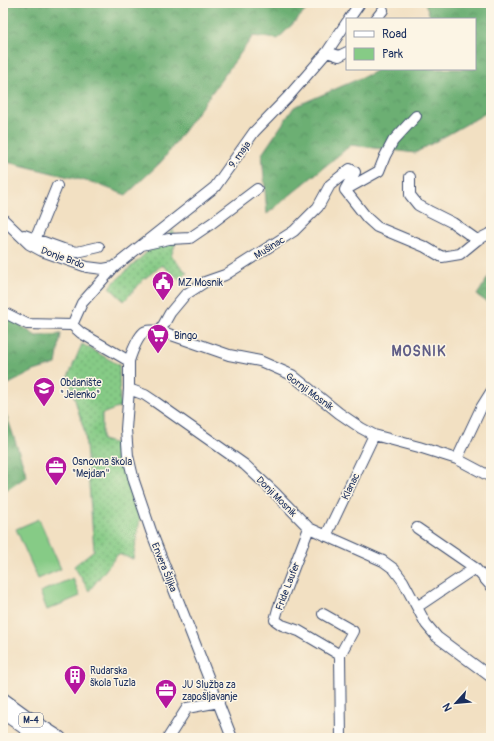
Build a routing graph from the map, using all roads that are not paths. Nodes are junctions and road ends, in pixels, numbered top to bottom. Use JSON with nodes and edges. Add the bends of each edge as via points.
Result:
{"nodes":[{"id":1,"x":360,"y":3,"type":"edge"},
{"id":2,"x":383,"y":10,"type":"dead end"},
{"id":3,"x":350,"y":18,"type":"edge"},
{"id":4,"x":377,"y":18,"type":"edge"},
{"id":5,"x":346,"y":24,"type":"edge"},
{"id":6,"x":327,"y":52,"type":"junction"},
{"id":7,"x":346,"y":52,"type":"edge"},
{"id":8,"x":416,"y":116,"type":"dead end"},
{"id":9,"x":410,"y":177,"type":"dead end"},
{"id":10,"x":58,"y":186,"type":"dead end"},
{"id":11,"x":257,"y":189,"type":"dead end"},
{"id":12,"x":345,"y":190,"type":"junction"},
{"id":13,"x":3,"y":219,"type":"edge"},
{"id":14,"x":17,"y":232,"type":"junction"},
{"id":15,"x":491,"y":233,"type":"edge"},
{"id":16,"x":35,"y":240,"type":"junction"},
{"id":17,"x":477,"y":240,"type":"junction"},
{"id":18,"x":140,"y":245,"type":"junction"},
{"id":19,"x":99,"y":247,"type":"dead end"},
{"id":20,"x":114,"y":267,"type":"junction"},
{"id":21,"x":3,"y":312,"type":"edge"},
{"id":22,"x":72,"y":325,"type":"junction"},
{"id":23,"x":160,"y":331,"type":"junction"},
{"id":24,"x":129,"y":361,"type":"junction"},
{"id":25,"x":130,"y":389,"type":"junction"},
{"id":26,"x":491,"y":392,"type":"edge"},
{"id":27,"x":374,"y":435,"type":"junction"},
{"id":28,"x":457,"y":459,"type":"junction"},
{"id":29,"x":491,"y":477,"type":"edge"},
{"id":30,"x":309,"y":528,"type":"junction"},
{"id":31,"x":417,"y":528,"type":"dead end"},
{"id":32,"x":326,"y":536,"type":"junction"},
{"id":33,"x":475,"y":568,"type":"junction"},
{"id":34,"x":491,"y":586,"type":"edge"},
{"id":35,"x":417,"y":607,"type":"junction"},
{"id":36,"x":323,"y":614,"type":"dead end"},
{"id":37,"x":340,"y":655,"type":"junction"},
{"id":38,"x":491,"y":677,"type":"edge"},
{"id":39,"x":3,"y":699,"type":"edge"},
{"id":40,"x":219,"y":702,"type":"junction"},
{"id":41,"x":3,"y":712,"type":"edge"},
{"id":42,"x":39,"y":738,"type":"edge"},
{"id":43,"x":60,"y":738,"type":"edge"},
{"id":44,"x":168,"y":738,"type":"edge"},
{"id":45,"x":232,"y":738,"type":"edge"},
{"id":46,"x":341,"y":738,"type":"edge"}],
"edges":[{"from":1,"to":3,"type":"street"},
{"from":2,"to":4,"type":"street"},
{"from":5,"to":6,"type":"street","name":"9. maja"},
{"from":6,"to":7,"type":"street","via":[[339,56]]},
{"from":6,"to":18,"type":"street","name":"9. maja","via":[[254,132],[215,187]]},
{"from":8,"to":12,"type":"street","via":[[393,141],[379,171]]},
{"from":9,"to":17,"type":"street","via":[[410,195],[418,204],[453,223]]},
{"from":10,"to":16,"type":"street","name":"Donje Brdo"},
{"from":11,"to":18,"type":"street","via":[[190,238]]},
{"from":12,"to":17,"type":"street","via":[[366,218],[378,227],[442,257],[460,254]]},
{"from":12,"to":23,"type":"street","name":"Mušinac","via":[[355,172],[350,169],[330,184],[318,207],[294,231],[225,275],[205,282],[185,295],[170,313]]},
{"from":13,"to":14,"type":"street","name":"Donje Brdo"},
{"from":14,"to":16,"type":"street","name":"Donje Brdo"},
{"from":14,"to":20,"type":"street","name":"Donje Brdo","via":[[29,244],[48,253],[87,267]]},
{"from":15,"to":17,"type":"street"},
{"from":16,"to":19,"type":"street","name":"Donje Brdo","via":[[77,252]]},
{"from":18,"to":20,"type":"street","name":"9. maja"},
{"from":20,"to":22,"type":"street","name":"9. maja","via":[[82,303]]},
{"from":21,"to":22,"type":"street","via":[[27,324]]},
{"from":22,"to":24,"type":"street"},
{"from":23,"to":24,"type":"street","via":[[145,332]]},
{"from":23,"to":27,"type":"street","name":"Gornji Mosnik","via":[[229,355],[260,361],[292,375],[339,413]]},
{"from":24,"to":25,"type":"street","name":"Envera Šiljka"},
{"from":25,"to":30,"type":"street","name":"Donji Mosnik","via":[[145,395],[245,465]]},
{"from":25,"to":40,"type":"street","name":"Envera Šiljka","via":[[126,429],[128,456],[134,481],[151,531]]},
{"from":26,"to":28,"type":"street"},
{"from":27,"to":28,"type":"street","name":"Gornji Mosnik"},
{"from":27,"to":32,"type":"street","name":"Klanac"},
{"from":28,"to":29,"type":"street","name":"Gornji Mosnik"},
{"from":30,"to":32,"type":"street","name":"Donji Mosnik"},
{"from":30,"to":37,"type":"street","name":"Fride Laufer","via":[[275,620]]},
{"from":31,"to":33,"type":"street"},
{"from":32,"to":35,"type":"street","name":"Donji Mosnik","via":[[383,561],[394,569]]},
{"from":33,"to":34,"type":"street"},
{"from":33,"to":35,"type":"street"},
{"from":35,"to":38,"type":"street","name":"Donji Mosnik","via":[[437,637]]},
{"from":36,"to":37,"type":"street","via":[[353,631]]},
{"from":37,"to":46,"type":"street"},
{"from":39,"to":43,"type":"main road","number":"M-4"},
{"from":40,"to":44,"type":"street","via":[[187,708]]},
{"from":40,"to":45,"type":"street","name":"Envera Šiljka"},
{"from":41,"to":42,"type":"main road","number":"M-4"}]}
